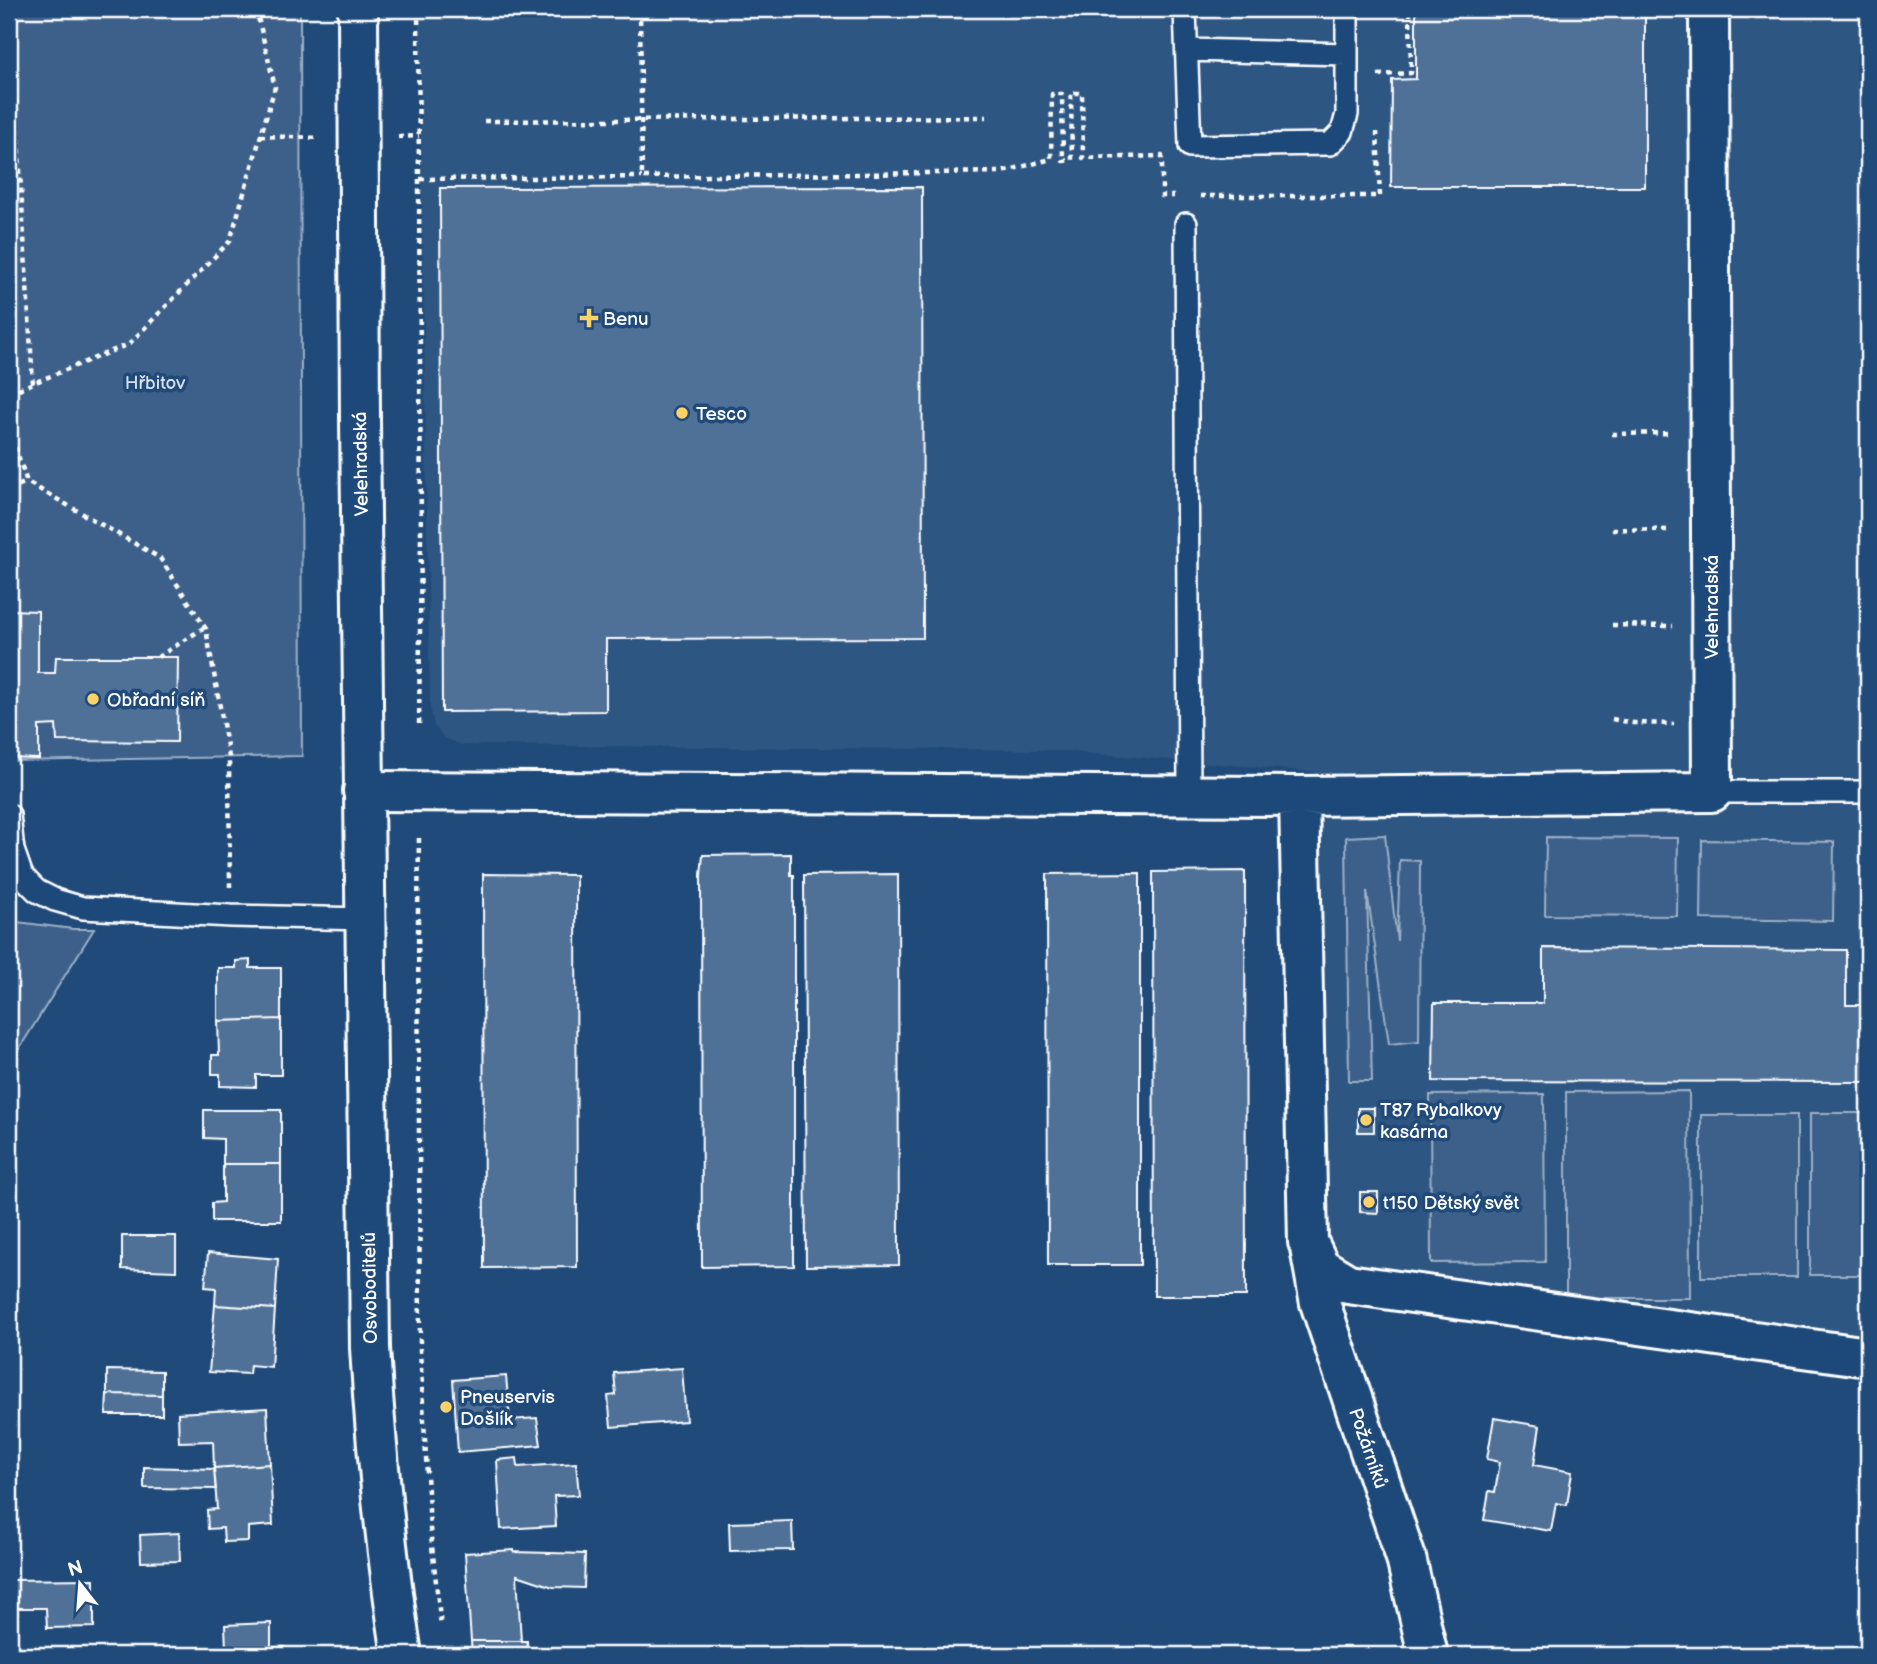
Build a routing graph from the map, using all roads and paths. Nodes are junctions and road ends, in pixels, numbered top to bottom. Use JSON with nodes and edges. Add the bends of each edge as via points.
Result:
{"nodes":[{"id":1,"x":10,"y":9,"type":"edge"},
{"id":2,"x":256,"y":9,"type":"edge"},
{"id":3,"x":358,"y":9,"type":"edge"},
{"id":4,"x":418,"y":9,"type":"edge"},
{"id":5,"x":640,"y":9,"type":"edge"},
{"id":6,"x":1185,"y":9,"type":"edge"},
{"id":7,"x":1347,"y":9,"type":"edge"},
{"id":8,"x":1410,"y":9,"type":"edge"},
{"id":9,"x":1709,"y":9,"type":"edge"},
{"id":10,"x":1187,"y":50,"type":"junction"},
{"id":11,"x":1347,"y":54,"type":"junction"},
{"id":12,"x":1374,"y":75,"type":"dead end"},
{"id":13,"x":987,"y":117,"type":"dead end"},
{"id":14,"x":641,"y":120,"type":"junction"},
{"id":15,"x":484,"y":121,"type":"dead end"},
{"id":16,"x":1376,"y":129,"type":"dead end"},
{"id":17,"x":642,"y":177,"type":"junction"},
{"id":18,"x":420,"y":179,"type":"junction"},
{"id":19,"x":1181,"y":196,"type":"dead end"},
{"id":20,"x":1191,"y":196,"type":"dead end"},
{"id":21,"x":1186,"y":224,"type":"dead end"},
{"id":22,"x":33,"y":383,"type":"junction"},
{"id":23,"x":9,"y":393,"type":"edge"},
{"id":24,"x":9,"y":428,"type":"edge"},
{"id":25,"x":1683,"y":433,"type":"dead end"},
{"id":26,"x":1612,"y":434,"type":"dead end"},
{"id":27,"x":27,"y":482,"type":"junction"},
{"id":28,"x":9,"y":489,"type":"edge"},
{"id":29,"x":1612,"y":529,"type":"dead end"},
{"id":30,"x":1683,"y":530,"type":"dead end"},
{"id":31,"x":1612,"y":625,"type":"dead end"},
{"id":32,"x":1684,"y":626,"type":"dead end"},
{"id":33,"x":205,"y":627,"type":"junction"},
{"id":34,"x":158,"y":657,"type":"dead end"},
{"id":35,"x":419,"y":727,"type":"dead end"},
{"id":36,"x":363,"y":791,"type":"junction"},
{"id":37,"x":1712,"y":792,"type":"junction"},
{"id":38,"x":1868,"y":792,"type":"edge"},
{"id":39,"x":1189,"y":795,"type":"junction"},
{"id":40,"x":1298,"y":796,"type":"junction"},
{"id":41,"x":9,"y":815,"type":"edge"},
{"id":42,"x":419,"y":838,"type":"dead end"},
{"id":43,"x":231,"y":916,"type":"junction"},
{"id":44,"x":366,"y":919,"type":"junction"},
{"id":45,"x":1308,"y":1242,"type":"junction"},
{"id":46,"x":1868,"y":1357,"type":"edge"},
{"id":47,"x":442,"y":1636,"type":"dead end"},
{"id":48,"x":402,"y":1655,"type":"edge"},
{"id":49,"x":1428,"y":1655,"type":"edge"}],
"edges":[{"from":1,"to":22,"type":"path"},
{"from":2,"to":22,"type":"path","via":[[275,87],[230,242],[129,344]]},
{"from":3,"to":36,"type":"street","name":"Velehradská"},
{"from":4,"to":18,"type":"path"},
{"from":5,"to":14,"type":"path"},
{"from":6,"to":10,"type":"lane"},
{"from":7,"to":11,"type":"lane"},
{"from":8,"to":12,"type":"path","via":[[1410,73]]},
{"from":9,"to":37,"type":"street","name":"Velehradská"},
{"from":10,"to":11,"type":"lane"},
{"from":10,"to":11,"type":"lane","via":[[1190,146],[1330,144],[1342,132],[1347,114]]},
{"from":13,"to":14,"type":"path"},
{"from":14,"to":15,"type":"path"},
{"from":14,"to":17,"type":"path"},
{"from":16,"to":20,"type":"path","via":[[1380,195]]},
{"from":17,"to":18,"type":"path"},
{"from":17,"to":19,"type":"path","via":[[1002,172],[1051,159],[1052,94],[1062,94],[1063,161],[1072,160],[1071,93],[1082,93],[1083,158],[1162,156],[1162,196]]},
{"from":18,"to":35,"type":"path"},
{"from":21,"to":39,"type":"lane"},
{"from":22,"to":23,"type":"path"},
{"from":24,"to":27,"type":"path"},
{"from":25,"to":26,"type":"path"},
{"from":27,"to":28,"type":"path"},
{"from":27,"to":33,"type":"path","via":[[160,558]]},
{"from":29,"to":30,"type":"path"},
{"from":31,"to":32,"type":"path"},
{"from":33,"to":34,"type":"path"},
{"from":33,"to":43,"type":"path","via":[[229,757]]},
{"from":36,"to":39,"type":"street"},
{"from":36,"to":44,"type":"street","name":"Velehradská"},
{"from":37,"to":38,"type":"lane"},
{"from":37,"to":40,"type":"street"},
{"from":39,"to":40,"type":"street"},
{"from":40,"to":45,"type":"street","name":"Požárníků"},
{"from":41,"to":43,"type":"lane","via":[[22,876],[55,900],[83,908]]},
{"from":42,"to":47,"type":"path","via":[[420,1350],[430,1528]]},
{"from":43,"to":44,"type":"lane"},
{"from":44,"to":48,"type":"street","name":"Osvoboditelů","via":[[370,1348],[387,1559]]},
{"from":45,"to":46,"type":"street","via":[[1320,1267],[1348,1284]]},
{"from":45,"to":49,"type":"street","name":"Požárníků","via":[[1320,1303],[1406,1558]]}]}
